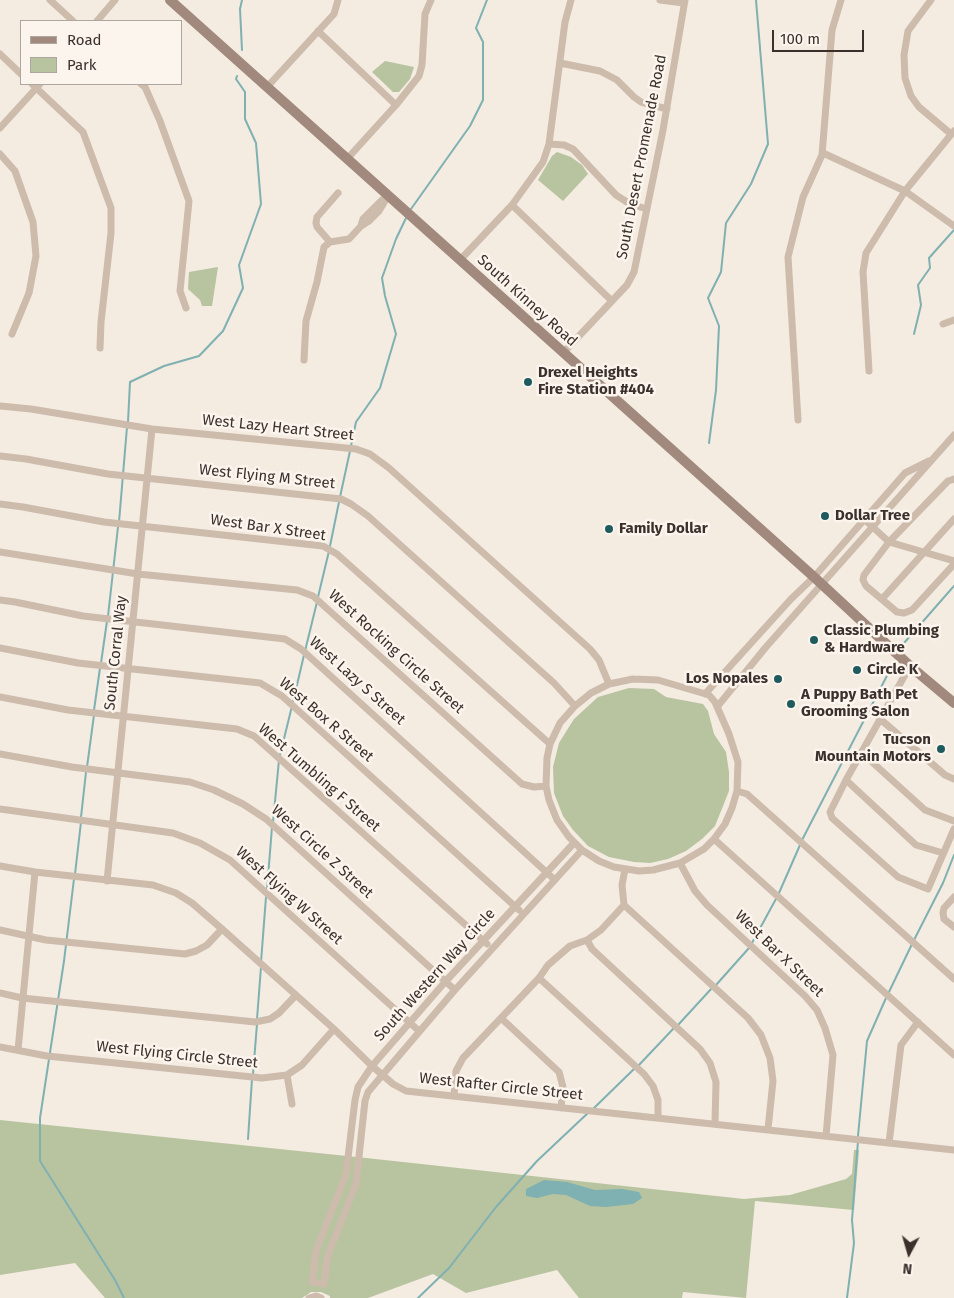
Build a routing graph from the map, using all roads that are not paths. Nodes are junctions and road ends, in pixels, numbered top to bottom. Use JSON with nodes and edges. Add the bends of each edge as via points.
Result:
{"nodes":[{"id":1,"x":50,"y":0,"type":"edge"},
{"id":2,"x":115,"y":0,"type":"edge"},
{"id":3,"x":170,"y":0,"type":"edge"},
{"id":4,"x":338,"y":0,"type":"edge"},
{"id":5,"x":431,"y":0,"type":"edge"},
{"id":6,"x":571,"y":0,"type":"edge"},
{"id":7,"x":660,"y":0,"type":"edge"},
{"id":8,"x":841,"y":0,"type":"edge"},
{"id":9,"x":931,"y":0,"type":"edge"},
{"id":10,"x":684,"y":2,"type":"edge"},
{"id":11,"x":72,"y":20,"type":"edge"},
{"id":12,"x":98,"y":20,"type":"edge"},
{"id":13,"x":318,"y":31,"type":"junction"},
{"id":14,"x":0,"y":54,"type":"edge"},
{"id":15,"x":560,"y":63,"type":"junction"},
{"id":16,"x":20,"y":73,"type":"edge"},
{"id":17,"x":36,"y":85,"type":"edge"},
{"id":18,"x":143,"y":85,"type":"edge"},
{"id":19,"x":267,"y":87,"type":"junction"},
{"id":20,"x":396,"y":105,"type":"junction"},
{"id":21,"x":667,"y":109,"type":"junction"},
{"id":22,"x":0,"y":128,"type":"edge"},
{"id":23,"x":953,"y":132,"type":"edge"},
{"id":24,"x":549,"y":144,"type":"junction"},
{"id":25,"x":0,"y":154,"type":"edge"},
{"id":26,"x":823,"y":154,"type":"junction"},
{"id":27,"x":347,"y":158,"type":"junction"},
{"id":28,"x":905,"y":191,"type":"junction"},
{"id":29,"x":338,"y":193,"type":"dead end"},
{"id":30,"x":388,"y":196,"type":"junction"},
{"id":31,"x":512,"y":205,"type":"junction"},
{"id":32,"x":647,"y":209,"type":"junction"},
{"id":33,"x":954,"y":226,"type":"edge"},
{"id":34,"x":330,"y":242,"type":"junction"},
{"id":35,"x":460,"y":260,"type":"junction"},
{"id":36,"x":612,"y":301,"type":"junction"},
{"id":37,"x":186,"y":308,"type":"dead end"},
{"id":38,"x":954,"y":320,"type":"edge"},
{"id":39,"x":943,"y":324,"type":"dead end"},
{"id":40,"x":12,"y":334,"type":"dead end"},
{"id":41,"x":100,"y":348,"type":"dead end"},
{"id":42,"x":562,"y":353,"type":"junction"},
{"id":43,"x":304,"y":360,"type":"dead end"},
{"id":44,"x":869,"y":371,"type":"dead end"},
{"id":45,"x":0,"y":406,"type":"edge"},
{"id":46,"x":798,"y":420,"type":"dead end"},
{"id":47,"x":152,"y":429,"type":"junction"},
{"id":48,"x":954,"y":435,"type":"edge"},
{"id":49,"x":0,"y":456,"type":"edge"},
{"id":50,"x":932,"y":459,"type":"junction"},
{"id":51,"x":148,"y":478,"type":"junction"},
{"id":52,"x":951,"y":480,"type":"edge"},
{"id":53,"x":0,"y":504,"type":"edge"},
{"id":54,"x":864,"y":519,"type":"junction"},
{"id":55,"x":954,"y":519,"type":"edge"},
{"id":56,"x":143,"y":526,"type":"junction"},
{"id":57,"x":873,"y":527,"type":"junction"},
{"id":58,"x":889,"y":542,"type":"junction"},
{"id":59,"x":0,"y":552,"type":"edge"},
{"id":60,"x":925,"y":552,"type":"junction"},
{"id":61,"x":954,"y":562,"type":"edge"},
{"id":62,"x":138,"y":574,"type":"junction"},
{"id":63,"x":814,"y":577,"type":"junction"},
{"id":64,"x":822,"y":585,"type":"junction"},
{"id":65,"x":882,"y":599,"type":"junction"},
{"id":66,"x":0,"y":600,"type":"edge"},
{"id":67,"x":133,"y":622,"type":"junction"},
{"id":68,"x":0,"y":648,"type":"edge"},
{"id":69,"x":910,"y":666,"type":"junction"},
{"id":70,"x":128,"y":669,"type":"junction"},
{"id":71,"x":609,"y":684,"type":"junction"},
{"id":72,"x":705,"y":694,"type":"junction"},
{"id":73,"x":0,"y":697,"type":"edge"},
{"id":74,"x":954,"y":703,"type":"edge"},
{"id":75,"x":575,"y":706,"type":"junction"},
{"id":76,"x":718,"y":707,"type":"junction"},
{"id":77,"x":123,"y":717,"type":"junction"},
{"id":78,"x":880,"y":718,"type":"junction"},
{"id":79,"x":550,"y":744,"type":"junction"},
{"id":80,"x":861,"y":752,"type":"junction"},
{"id":81,"x":0,"y":754,"type":"edge"},
{"id":82,"x":118,"y":772,"type":"junction"},
{"id":83,"x":954,"y":779,"type":"edge"},
{"id":84,"x":846,"y":780,"type":"junction"},
{"id":85,"x":546,"y":786,"type":"junction"},
{"id":86,"x":737,"y":791,"type":"junction"},
{"id":87,"x":0,"y":808,"type":"edge"},
{"id":88,"x":954,"y":821,"type":"edge"},
{"id":89,"x":112,"y":824,"type":"junction"},
{"id":90,"x":954,"y":829,"type":"edge"},
{"id":91,"x":714,"y":839,"type":"junction"},
{"id":92,"x":574,"y":843,"type":"junction"},
{"id":93,"x":582,"y":850,"type":"junction"},
{"id":94,"x":944,"y":854,"type":"junction"},
{"id":95,"x":680,"y":863,"type":"junction"},
{"id":96,"x":0,"y":866,"type":"edge"},
{"id":97,"x":625,"y":869,"type":"junction"},
{"id":98,"x":35,"y":872,"type":"junction"},
{"id":99,"x":546,"y":872,"type":"junction"},
{"id":100,"x":555,"y":880,"type":"junction"},
{"id":101,"x":107,"y":881,"type":"junction"},
{"id":102,"x":954,"y":897,"type":"edge"},
{"id":103,"x":624,"y":905,"type":"junction"},
{"id":104,"x":515,"y":907,"type":"junction"},
{"id":105,"x":524,"y":914,"type":"junction"},
{"id":106,"x":954,"y":927,"type":"edge"},
{"id":107,"x":222,"y":929,"type":"junction"},
{"id":108,"x":0,"y":930,"type":"edge"},
{"id":109,"x":28,"y":936,"type":"junction"},
{"id":110,"x":587,"y":940,"type":"junction"},
{"id":111,"x":484,"y":941,"type":"junction"},
{"id":112,"x":492,"y":949,"type":"junction"},
{"id":113,"x":539,"y":978,"type":"junction"},
{"id":114,"x":954,"y":979,"type":"edge"},
{"id":115,"x":445,"y":982,"type":"junction"},
{"id":116,"x":455,"y":990,"type":"junction"},
{"id":117,"x":0,"y":993,"type":"edge"},
{"id":118,"x":296,"y":995,"type":"junction"},
{"id":119,"x":22,"y":998,"type":"junction"},
{"id":120,"x":501,"y":1018,"type":"junction"},
{"id":121,"x":918,"y":1022,"type":"junction"},
{"id":122,"x":409,"y":1023,"type":"junction"},
{"id":123,"x":334,"y":1030,"type":"junction"},
{"id":124,"x":419,"y":1031,"type":"junction"},
{"id":125,"x":0,"y":1047,"type":"edge"},
{"id":126,"x":18,"y":1050,"type":"junction"},
{"id":127,"x":954,"y":1055,"type":"edge"},
{"id":128,"x":372,"y":1066,"type":"junction"},
{"id":129,"x":382,"y":1074,"type":"junction"},
{"id":130,"x":287,"y":1075,"type":"junction"},
{"id":131,"x":454,"y":1096,"type":"junction"},
{"id":132,"x":292,"y":1104,"type":"dead end"},
{"id":133,"x":561,"y":1108,"type":"junction"},
{"id":134,"x":658,"y":1117,"type":"junction"},
{"id":135,"x":715,"y":1123,"type":"junction"},
{"id":136,"x":768,"y":1129,"type":"junction"},
{"id":137,"x":826,"y":1136,"type":"junction"},
{"id":138,"x":350,"y":1142,"type":"junction"},
{"id":139,"x":362,"y":1143,"type":"junction"},
{"id":140,"x":889,"y":1144,"type":"junction"},
{"id":141,"x":954,"y":1150,"type":"edge"},
{"id":142,"x":338,"y":1196,"type":"junction"},
{"id":143,"x":349,"y":1201,"type":"junction"},
{"id":144,"x":327,"y":1224,"type":"junction"},
{"id":145,"x":337,"y":1228,"type":"junction"},
{"id":146,"x":309,"y":1298,"type":"edge"},
{"id":147,"x":321,"y":1298,"type":"edge"}],
"edges":[{"from":1,"to":11,"type":"street"},
{"from":2,"to":12,"type":"street"},
{"from":3,"to":19,"type":"main road","name":"South Kinney Road"},
{"from":4,"to":13,"type":"street","via":[[334,14]]},
{"from":5,"to":20,"type":"street","via":[[424,14],[419,76]]},
{"from":6,"to":15,"type":"street"},
{"from":7,"to":10,"type":"street"},
{"from":8,"to":26,"type":"street","via":[[832,30]]},
{"from":9,"to":23,"type":"street","via":[[908,31],[904,54],[905,78],[919,107]]},
{"from":10,"to":21,"type":"street","name":"South Desert Promenade Road"},
{"from":13,"to":19,"type":"street"},
{"from":13,"to":20,"type":"street"},
{"from":14,"to":16,"type":"street"},
{"from":15,"to":21,"type":"street","via":[[600,71],[617,80],[641,102]]},
{"from":15,"to":24,"type":"street"},
{"from":17,"to":22,"type":"street"},
{"from":17,"to":41,"type":"street","via":[[83,132],[111,208]]},
{"from":18,"to":37,"type":"street","via":[[160,121],[189,201],[180,291]]},
{"from":19,"to":27,"type":"main road","name":"South Kinney Road"},
{"from":20,"to":27,"type":"street"},
{"from":21,"to":32,"type":"street","name":"South Desert Promenade Road"},
{"from":23,"to":28,"type":"street"},
{"from":24,"to":31,"type":"street","via":[[543,162]]},
{"from":24,"to":32,"type":"street","via":[[573,149],[616,195]]},
{"from":25,"to":40,"type":"street","via":[[15,171],[33,222],[36,256],[29,293]]},
{"from":26,"to":28,"type":"street"},
{"from":26,"to":46,"type":"street","via":[[803,198],[788,256]]},
{"from":27,"to":30,"type":"main road","name":"South Kinney Road"},
{"from":28,"to":33,"type":"street"},
{"from":28,"to":44,"type":"street","via":[[870,245],[864,260]]},
{"from":29,"to":34,"type":"street","via":[[317,217],[316,223]]},
{"from":30,"to":34,"type":"street","via":[[373,207],[349,239]]},
{"from":30,"to":35,"type":"main road","name":"South Kinney Road"},
{"from":31,"to":35,"type":"street"},
{"from":31,"to":36,"type":"street"},
{"from":32,"to":36,"type":"street","name":"South Desert Promenade Road","via":[[634,272]]},
{"from":34,"to":43,"type":"street","via":[[324,247],[306,321]]},
{"from":35,"to":42,"type":"main road","name":"South Kinney Road"},
{"from":36,"to":42,"type":"street","name":"South Desert Promenade Road"},
{"from":38,"to":39,"type":"street"},
{"from":42,"to":63,"type":"main road","name":"South Kinney Road"},
{"from":45,"to":47,"type":"street","name":"West Lazy Heart Street"},
{"from":47,"to":51,"type":"street","name":"South Corral Way"},
{"from":47,"to":71,"type":"street","name":"West Lazy Heart Street","via":[[356,449],[370,454],[590,649],[599,660]]},
{"from":48,"to":50,"type":"street"},
{"from":49,"to":51,"type":"street","name":"West Flying M Street"},
{"from":50,"to":54,"type":"street","via":[[905,472]]},
{"from":50,"to":57,"type":"street"},
{"from":51,"to":56,"type":"street","name":"South Corral Way"},
{"from":51,"to":75,"type":"street","name":"West Flying M Street","via":[[341,499],[351,504]]},
{"from":52,"to":58,"type":"street"},
{"from":53,"to":56,"type":"street","name":"West Bar X Street"},
{"from":54,"to":57,"type":"street"},
{"from":54,"to":63,"type":"street"},
{"from":55,"to":60,"type":"street"},
{"from":56,"to":62,"type":"street","name":"South Corral Way"},
{"from":56,"to":79,"type":"street","name":"West Bar X Street","via":[[323,546],[337,554]]},
{"from":57,"to":58,"type":"street"},
{"from":57,"to":64,"type":"street"},
{"from":58,"to":60,"type":"street"},
{"from":58,"to":65,"type":"street","via":[[863,580]]},
{"from":59,"to":62,"type":"street","name":"West Rocking Circle Street"},
{"from":60,"to":61,"type":"street"},
{"from":60,"to":65,"type":"street"},
{"from":61,"to":65,"type":"street","via":[[912,610],[897,612]]},
{"from":62,"to":67,"type":"street","name":"South Corral Way"},
{"from":62,"to":85,"type":"street","name":"West Rocking Circle Street","via":[[297,590],[313,596],[522,784]]},
{"from":63,"to":64,"type":"main road","name":"South Kinney Road"},
{"from":63,"to":72,"type":"street"},
{"from":64,"to":69,"type":"main road","name":"South Kinney Road"},
{"from":64,"to":76,"type":"street"},
{"from":66,"to":67,"type":"street","name":"West Lazy S Street"},
{"from":67,"to":70,"type":"street","name":"South Corral Way"},
{"from":67,"to":99,"type":"street","name":"West Lazy S Street","via":[[285,639],[301,649]]},
{"from":68,"to":70,"type":"street","name":"West Box R Street"},
{"from":69,"to":74,"type":"main road","name":"South Kinney Road"},
{"from":69,"to":78,"type":"street"},
{"from":70,"to":77,"type":"street","name":"South Corral Way"},
{"from":70,"to":104,"type":"street","name":"West Box R Street","via":[[260,682],[282,696]]},
{"from":71,"to":72,"type":"street","via":[[633,679],[658,680]]},
{"from":71,"to":75,"type":"street"},
{"from":72,"to":76,"type":"street"},
{"from":73,"to":77,"type":"street","name":"West Tumbling F Street"},
{"from":75,"to":79,"type":"street","via":[[560,724]]},
{"from":76,"to":86,"type":"street","via":[[734,747]]},
{"from":77,"to":82,"type":"street","name":"South Corral Way"},
{"from":77,"to":111,"type":"street","name":"West Tumbling F Street","via":[[237,729],[254,736]]},
{"from":78,"to":80,"type":"street"},
{"from":78,"to":83,"type":"street","via":[[945,775]]},
{"from":79,"to":85,"type":"street"},
{"from":80,"to":84,"type":"street"},
{"from":80,"to":88,"type":"street","via":[[925,810]]},
{"from":81,"to":82,"type":"street","name":"West Circle Z Street"},
{"from":82,"to":89,"type":"street","name":"South Corral Way"},
{"from":82,"to":115,"type":"street","name":"West Circle Z Street","via":[[190,782],[214,790],[266,819]]},
{"from":84,"to":94,"type":"street","via":[[916,845]]},
{"from":84,"to":94,"type":"street","via":[[830,812],[832,818],[898,877],[928,889]]},
{"from":85,"to":92,"type":"street","via":[[557,820]]},
{"from":86,"to":91,"type":"street","via":[[725,824]]},
{"from":86,"to":114,"type":"street","via":[[748,794]]},
{"from":87,"to":89,"type":"street","name":"West Flying W Street"},
{"from":89,"to":101,"type":"street","name":"South Corral Way"},
{"from":89,"to":122,"type":"street","name":"West Flying W Street","via":[[174,833],[230,860]]},
{"from":90,"to":94,"type":"street"},
{"from":91,"to":95,"type":"street"},
{"from":91,"to":121,"type":"street"},
{"from":92,"to":93,"type":"street"},
{"from":92,"to":99,"type":"street","name":"South Western Way Circle"},
{"from":93,"to":97,"type":"street","via":[[599,861]]},
{"from":93,"to":100,"type":"street","name":"South Western Way Circle"},
{"from":95,"to":97,"type":"street","via":[[653,870]]},
{"from":95,"to":137,"type":"street","name":"West Bar X Street","via":[[695,891],[707,905],[817,1010],[833,1055]]},
{"from":96,"to":98,"type":"street","name":"West Rafter Circle Street"},
{"from":97,"to":103,"type":"street","via":[[622,885]]},
{"from":98,"to":101,"type":"street","name":"West Rafter Circle Street"},
{"from":98,"to":109,"type":"street"},
{"from":99,"to":100,"type":"street","name":"West Lazy S Street"},
{"from":99,"to":104,"type":"street","name":"South Western Way Circle"},
{"from":100,"to":105,"type":"street","name":"South Western Way Circle"},
{"from":101,"to":107,"type":"street","name":"West Rafter Circle Street","via":[[153,886],[176,893]]},
{"from":102,"to":106,"type":"street","via":[[942,913]]},
{"from":103,"to":110,"type":"street"},
{"from":103,"to":136,"type":"street","via":[[748,1018],[761,1036],[770,1058],[772,1081]]},
{"from":104,"to":105,"type":"street","name":"West Box R Street"},
{"from":104,"to":111,"type":"street","name":"South Western Way Circle"},
{"from":105,"to":112,"type":"street","name":"South Western Way Circle"},
{"from":107,"to":109,"type":"street","via":[[206,945],[185,954]]},
{"from":107,"to":118,"type":"street","name":"West Rafter Circle Street"},
{"from":108,"to":109,"type":"street"},
{"from":109,"to":119,"type":"street"},
{"from":110,"to":113,"type":"street","via":[[570,946],[548,965]]},
{"from":110,"to":135,"type":"street","via":[[592,949],[710,1063],[716,1082]]},
{"from":111,"to":112,"type":"street","name":"West Tumbling F Street"},
{"from":111,"to":115,"type":"street","name":"South Western Way Circle"},
{"from":112,"to":116,"type":"street","name":"South Western Way Circle"},
{"from":113,"to":120,"type":"street"},
{"from":113,"to":134,"type":"street","via":[[644,1074],[658,1100]]},
{"from":115,"to":116,"type":"street","name":"West Circle Z Street"},
{"from":115,"to":122,"type":"street","name":"South Western Way Circle"},
{"from":116,"to":124,"type":"street","name":"South Western Way Circle"},
{"from":117,"to":119,"type":"street"},
{"from":118,"to":119,"type":"street","via":[[270,1019],[255,1022]]},
{"from":118,"to":123,"type":"street","name":"West Rafter Circle Street"},
{"from":119,"to":126,"type":"street"},
{"from":120,"to":131,"type":"street","via":[[463,1058],[456,1071]]},
{"from":120,"to":133,"type":"street","via":[[560,1072],[563,1087]]},
{"from":121,"to":127,"type":"street"},
{"from":121,"to":140,"type":"street","via":[[901,1045]]},
{"from":122,"to":124,"type":"street","name":"West Flying W Street"},
{"from":122,"to":128,"type":"street","name":"South Western Way Circle"},
{"from":123,"to":128,"type":"street","name":"West Rafter Circle Street"},
{"from":123,"to":130,"type":"street","via":[[302,1065]]},
{"from":124,"to":129,"type":"street","name":"South Western Way Circle"},
{"from":125,"to":126,"type":"street","name":"West Flying Circle Street"},
{"from":126,"to":130,"type":"street","name":"West Flying Circle Street","via":[[47,1056],[262,1078]]},
{"from":128,"to":129,"type":"street","name":"West Rafter Circle Street"},
{"from":128,"to":138,"type":"street","name":"South Western Way Circle","via":[[358,1087],[354,1100]]},
{"from":129,"to":131,"type":"street","name":"West Rafter Circle Street","via":[[406,1091]]},
{"from":129,"to":139,"type":"street","name":"South Western Way Circle","via":[[368,1092]]},
{"from":130,"to":132,"type":"street"},
{"from":131,"to":133,"type":"street","name":"West Rafter Circle Street"},
{"from":133,"to":134,"type":"street","name":"West Rafter Circle Street"},
{"from":134,"to":135,"type":"street","name":"West Rafter Circle Street"},
{"from":135,"to":136,"type":"street","name":"West Rafter Circle Street"},
{"from":136,"to":137,"type":"street","name":"West Rafter Circle Street"},
{"from":137,"to":140,"type":"street","name":"West Rafter Circle Street"},
{"from":138,"to":139,"type":"street"},
{"from":138,"to":142,"type":"street","name":"South Western Way Circle","via":[[346,1174]]},
{"from":139,"to":143,"type":"street","name":"South Western Way Circle","via":[[356,1184]]},
{"from":140,"to":141,"type":"street","name":"West Rafter Circle Street"},
{"from":142,"to":143,"type":"street"},
{"from":142,"to":144,"type":"street","name":"South Western Way Circle"},
{"from":143,"to":145,"type":"street","name":"South Western Way Circle"},
{"from":144,"to":145,"type":"street"},
{"from":144,"to":145,"type":"street","name":"South Western Way Circle","via":[[316,1251],[312,1282],[324,1284],[328,1255]]},
{"from":146,"to":147,"type":"street"}]}
